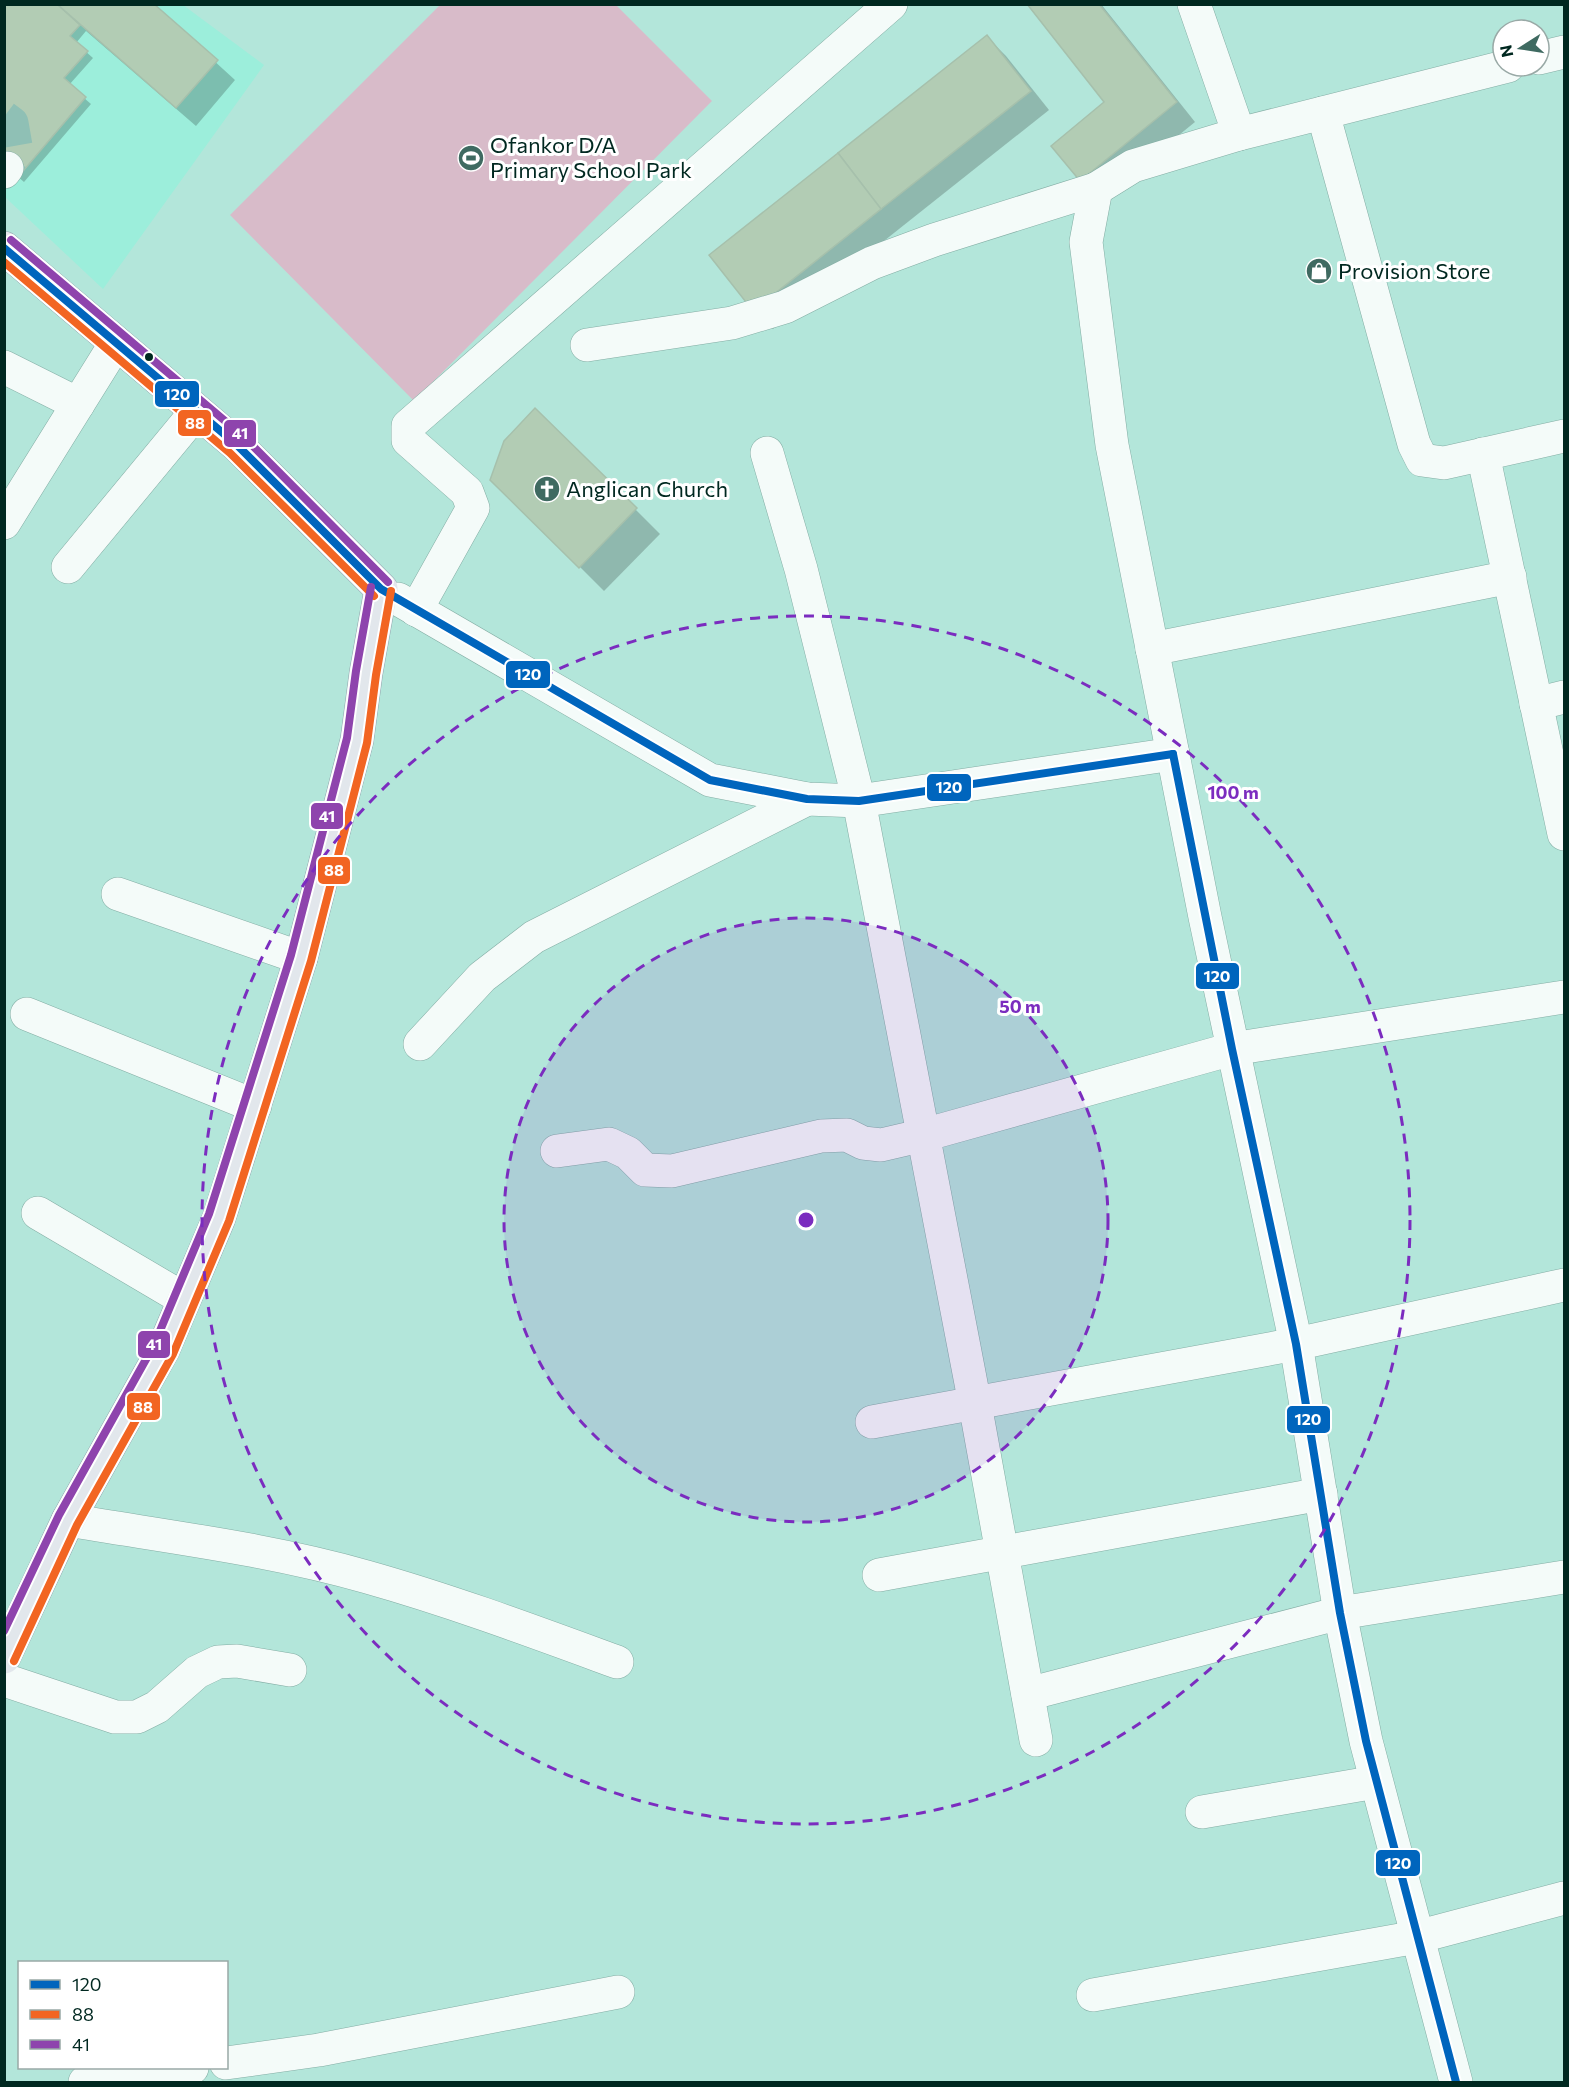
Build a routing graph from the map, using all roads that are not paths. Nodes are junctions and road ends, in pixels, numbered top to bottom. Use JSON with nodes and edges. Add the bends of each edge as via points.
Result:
{"nodes":[{"id":1,"x":891,"y":4,"type":"edge"},
{"id":2,"x":1194,"y":4,"type":"edge"},
{"id":3,"x":1491,"y":70,"type":"edge"},
{"id":4,"x":1323,"y":113,"type":"junction"},
{"id":5,"x":1239,"y":134,"type":"junction"},
{"id":6,"x":1096,"y":189,"type":"junction"},
{"id":7,"x":4,"y":248,"type":"edge"},
{"id":8,"x":116,"y":343,"type":"junction"},
{"id":9,"x":587,"y":345,"type":"dead end"},
{"id":10,"x":4,"y":367,"type":"edge"},
{"id":11,"x":78,"y":404,"type":"junction"},
{"id":12,"x":196,"y":412,"type":"junction"},
{"id":13,"x":1564,"y":436,"type":"edge"},
{"id":14,"x":767,"y":453,"type":"dead end"},
{"id":15,"x":1484,"y":453,"type":"junction"},
{"id":16,"x":4,"y":523,"type":"edge"},
{"id":17,"x":68,"y":567,"type":"dead end"},
{"id":18,"x":1510,"y":577,"type":"junction"},
{"id":19,"x":381,"y":589,"type":"junction"},
{"id":20,"x":416,"y":610,"type":"junction"},
{"id":21,"x":1152,"y":649,"type":"junction"},
{"id":22,"x":1550,"y":700,"type":"edge"},
{"id":23,"x":1173,"y":754,"type":"junction"},
{"id":24,"x":807,"y":798,"type":"junction"},
{"id":25,"x":859,"y":801,"type":"junction"},
{"id":26,"x":1564,"y":834,"type":"edge"},
{"id":27,"x":118,"y":894,"type":"dead end"},
{"id":28,"x":301,"y":958,"type":"junction"},
{"id":29,"x":1564,"y":997,"type":"edge"},
{"id":30,"x":27,"y":1014,"type":"dead end"},
{"id":31,"x":420,"y":1044,"type":"dead end"},
{"id":32,"x":1232,"y":1049,"type":"junction"},
{"id":33,"x":255,"y":1106,"type":"junction"},
{"id":34,"x":924,"y":1135,"type":"junction"},
{"id":35,"x":557,"y":1151,"type":"dead end"},
{"id":36,"x":38,"y":1213,"type":"dead end"},
{"id":37,"x":1564,"y":1285,"type":"edge"},
{"id":38,"x":184,"y":1299,"type":"junction"},
{"id":39,"x":1296,"y":1344,"type":"junction"},
{"id":40,"x":975,"y":1404,"type":"junction"},
{"id":41,"x":872,"y":1422,"type":"dead end"},
{"id":42,"x":1320,"y":1494,"type":"junction"},
{"id":43,"x":68,"y":1520,"type":"junction"},
{"id":44,"x":1003,"y":1554,"type":"junction"},
{"id":45,"x":879,"y":1575,"type":"dead end"},
{"id":46,"x":1564,"y":1576,"type":"edge"},
{"id":47,"x":1340,"y":1613,"type":"junction"},
{"id":48,"x":4,"y":1657,"type":"edge"},
{"id":49,"x":618,"y":1662,"type":"dead end"},
{"id":50,"x":290,"y":1670,"type":"dead end"},
{"id":51,"x":4,"y":1680,"type":"edge"},
{"id":52,"x":1028,"y":1694,"type":"junction"},
{"id":53,"x":1036,"y":1740,"type":"dead end"},
{"id":54,"x":1376,"y":1782,"type":"junction"},
{"id":55,"x":1202,"y":1812,"type":"dead end"},
{"id":56,"x":1564,"y":1898,"type":"edge"},
{"id":57,"x":1417,"y":1937,"type":"junction"},
{"id":58,"x":618,"y":1992,"type":"dead end"},
{"id":59,"x":1093,"y":1995,"type":"dead end"},
{"id":60,"x":228,"y":2063,"type":"edge"},
{"id":61,"x":178,"y":2069,"type":"edge"},
{"id":62,"x":85,"y":2082,"type":"edge"},
{"id":63,"x":1456,"y":2082,"type":"edge"}],
"edges":[{"from":1,"to":20,"type":"street","via":[[408,426],[408,441],[467,492],[473,508]]},
{"from":2,"to":5,"type":"street"},
{"from":3,"to":4,"type":"street"},
{"from":4,"to":5,"type":"street"},
{"from":4,"to":15,"type":"street","via":[[1414,444],[1422,460],[1444,463]]},
{"from":5,"to":6,"type":"street","via":[[1133,166]]},
{"from":6,"to":9,"type":"street","via":[[893,255],[785,307],[732,323]]},
{"from":6,"to":21,"type":"street","via":[[1087,253],[1112,445]]},
{"from":7,"to":8,"type":"main road"},
{"from":8,"to":11,"type":"street"},
{"from":8,"to":12,"type":"main road"},
{"from":10,"to":11,"type":"street"},
{"from":11,"to":16,"type":"street"},
{"from":12,"to":17,"type":"street"},
{"from":12,"to":19,"type":"main road","via":[[237,445]]},
{"from":13,"to":15,"type":"street"},
{"from":14,"to":25,"type":"street","via":[[801,568]]},
{"from":15,"to":18,"type":"street"},
{"from":18,"to":21,"type":"street"},
{"from":18,"to":22,"type":"street"},
{"from":19,"to":20,"type":"street"},
{"from":19,"to":28,"type":"main road","via":[[357,740]]},
{"from":20,"to":24,"type":"street","via":[[710,780]]},
{"from":21,"to":23,"type":"street"},
{"from":22,"to":26,"type":"street"},
{"from":23,"to":25,"type":"street"},
{"from":23,"to":32,"type":"street"},
{"from":24,"to":25,"type":"street"},
{"from":24,"to":31,"type":"street","via":[[534,937],[482,977]]},
{"from":25,"to":34,"type":"street"},
{"from":27,"to":28,"type":"street"},
{"from":28,"to":33,"type":"main road"},
{"from":29,"to":32,"type":"street"},
{"from":30,"to":33,"type":"street"},
{"from":32,"to":34,"type":"street"},
{"from":32,"to":39,"type":"street"},
{"from":33,"to":38,"type":"main road","via":[[219,1218]]},
{"from":34,"to":35,"type":"street","via":[[881,1145],[863,1143],[847,1135],[821,1136],[672,1171],[645,1170],[628,1153],[609,1144]]},
{"from":34,"to":40,"type":"street"},
{"from":36,"to":38,"type":"street"},
{"from":37,"to":39,"type":"street"},
{"from":38,"to":43,"type":"main road","via":[[162,1350]]},
{"from":39,"to":40,"type":"street"},
{"from":39,"to":42,"type":"street"},
{"from":40,"to":41,"type":"street"},
{"from":40,"to":44,"type":"street"},
{"from":42,"to":44,"type":"street"},
{"from":42,"to":47,"type":"street"},
{"from":43,"to":48,"type":"main road"},
{"from":43,"to":49,"type":"street","via":[[258,1552],[366,1577]]},
{"from":44,"to":45,"type":"street"},
{"from":44,"to":52,"type":"street"},
{"from":46,"to":47,"type":"street"},
{"from":47,"to":52,"type":"street"},
{"from":47,"to":54,"type":"street"},
{"from":50,"to":51,"type":"street","via":[[237,1661],[218,1662],[197,1672],[157,1707],[137,1717],[115,1717]]},
{"from":52,"to":53,"type":"street"},
{"from":54,"to":55,"type":"street"},
{"from":54,"to":57,"type":"street"},
{"from":56,"to":57,"type":"street"},
{"from":57,"to":59,"type":"street"},
{"from":57,"to":63,"type":"street"},
{"from":58,"to":60,"type":"street","via":[[319,2050]]},
{"from":61,"to":62,"type":"street"}]}
